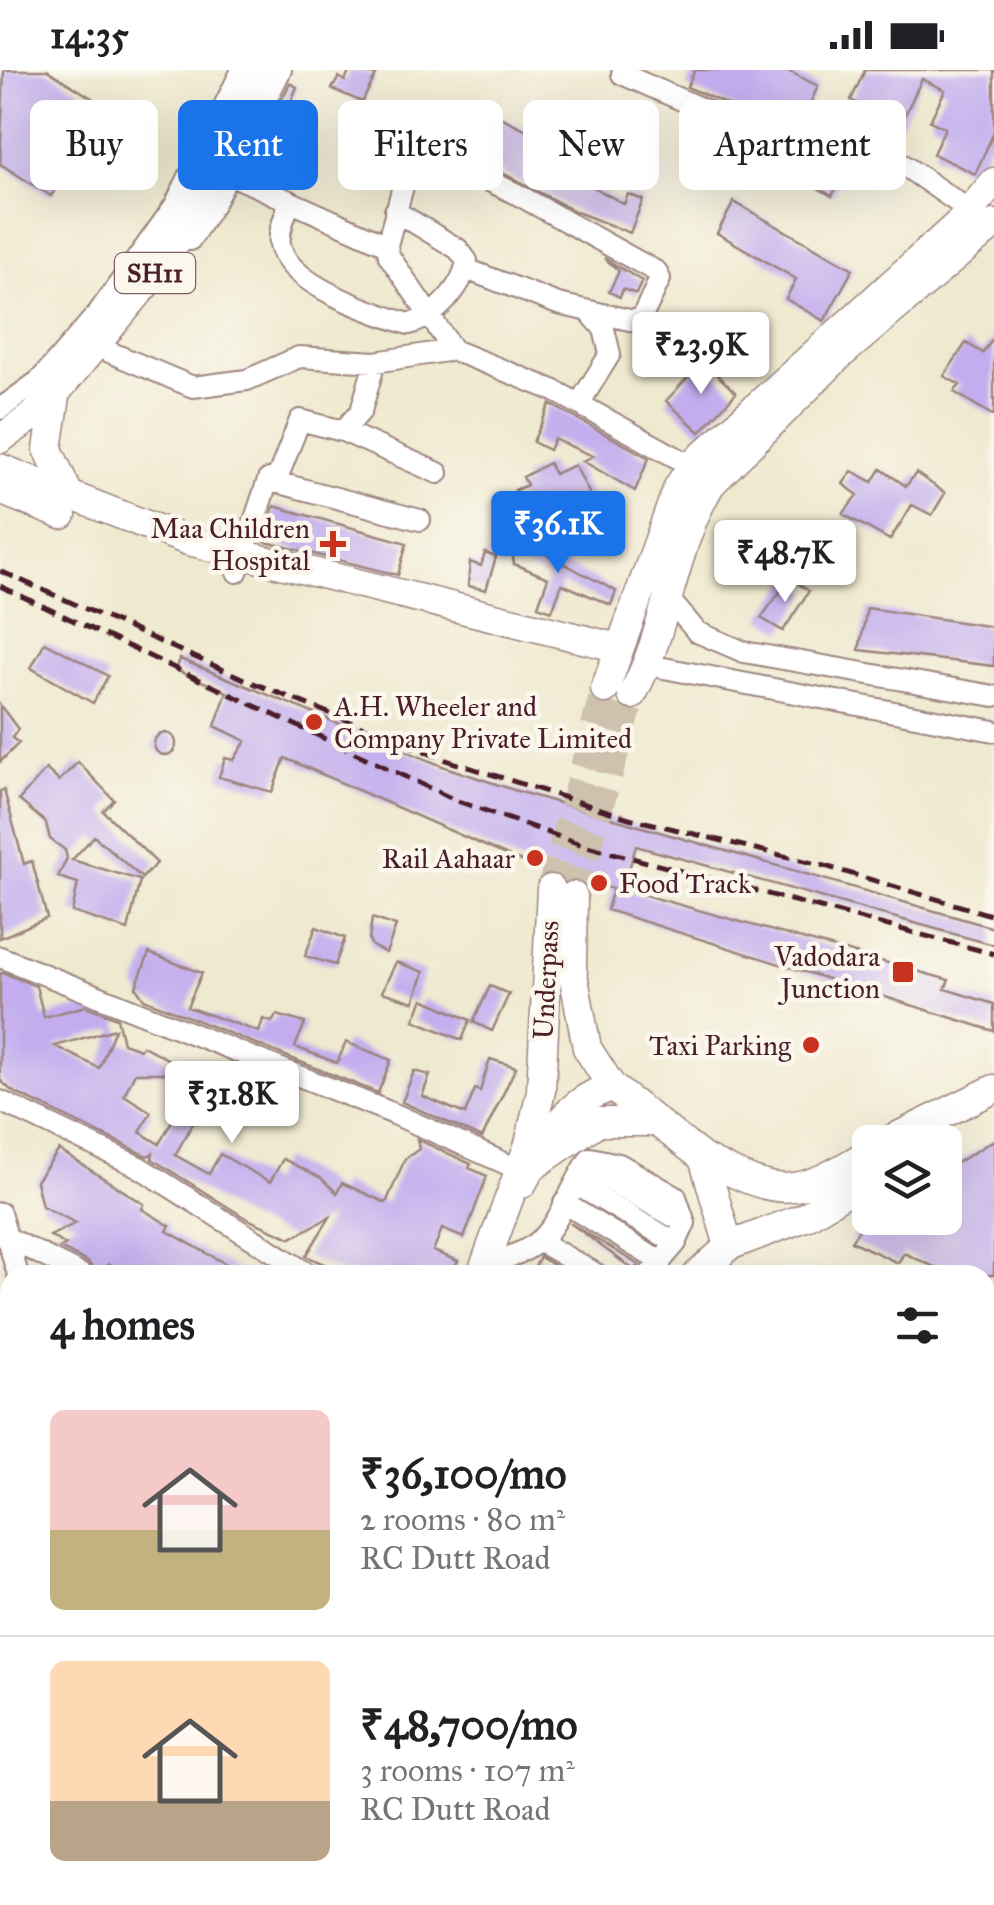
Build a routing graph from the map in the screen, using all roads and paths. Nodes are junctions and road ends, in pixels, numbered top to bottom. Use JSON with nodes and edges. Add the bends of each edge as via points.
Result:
{"nodes":[{"id":1,"x":242,"y":70,"type":"edge"},
{"id":2,"x":260,"y":70,"type":"edge"},
{"id":3,"x":281,"y":70,"type":"edge"},
{"id":4,"x":622,"y":74,"type":"dead end"},
{"id":5,"x":266,"y":100,"type":"edge"},
{"id":6,"x":994,"y":182,"type":"edge"},
{"id":7,"x":219,"y":190,"type":"edge"},
{"id":8,"x":264,"y":190,"type":"edge"},
{"id":9,"x":290,"y":202,"type":"junction"},
{"id":10,"x":396,"y":212,"type":"junction"},
{"id":11,"x":982,"y":217,"type":"edge"},
{"id":12,"x":387,"y":245,"type":"junction"},
{"id":13,"x":466,"y":269,"type":"junction"},
{"id":14,"x":430,"y":312,"type":"junction"},
{"id":15,"x":592,"y":315,"type":"junction"},
{"id":16,"x":453,"y":350,"type":"junction"},
{"id":17,"x":107,"y":351,"type":"junction"},
{"id":18,"x":375,"y":362,"type":"junction"},
{"id":19,"x":55,"y":403,"type":"junction"},
{"id":20,"x":579,"y":404,"type":"junction"},
{"id":21,"x":0,"y":410,"type":"edge"},
{"id":22,"x":343,"y":431,"type":"junction"},
{"id":23,"x":0,"y":439,"type":"edge"},
{"id":24,"x":0,"y":452,"type":"edge"},
{"id":25,"x":0,"y":468,"type":"edge"},
{"id":26,"x":704,"y":472,"type":"junction"},
{"id":27,"x":438,"y":473,"type":"dead end"},
{"id":28,"x":268,"y":480,"type":"junction"},
{"id":29,"x":0,"y":490,"type":"edge"},
{"id":30,"x":71,"y":499,"type":"junction"},
{"id":31,"x":420,"y":520,"type":"dead end"},
{"id":32,"x":239,"y":564,"type":"junction"},
{"id":33,"x":670,"y":599,"type":"junction"},
{"id":34,"x":648,"y":665,"type":"junction"},
{"id":35,"x":618,"y":674,"type":"junction"},
{"id":36,"x":994,"y":696,"type":"edge"},
{"id":37,"x":994,"y":730,"type":"edge"},
{"id":38,"x":0,"y":957,"type":"edge"},
{"id":39,"x":612,"y":1086,"type":"junction"},
{"id":40,"x":994,"y":1089,"type":"edge"},
{"id":41,"x":0,"y":1101,"type":"edge"},
{"id":42,"x":994,"y":1110,"type":"edge"},
{"id":43,"x":654,"y":1122,"type":"junction"},
{"id":44,"x":921,"y":1125,"type":"edge"},
{"id":45,"x":961,"y":1125,"type":"edge"},
{"id":46,"x":703,"y":1158,"type":"junction"},
{"id":47,"x":852,"y":1163,"type":"edge"},
{"id":48,"x":526,"y":1168,"type":"junction"},
{"id":49,"x":575,"y":1185,"type":"junction"},
{"id":50,"x":852,"y":1188,"type":"edge"},
{"id":51,"x":0,"y":1212,"type":"edge"},
{"id":52,"x":681,"y":1233,"type":"junction"},
{"id":53,"x":6,"y":1237,"type":"junction"},
{"id":54,"x":542,"y":1242,"type":"junction"},
{"id":55,"x":729,"y":1246,"type":"junction"},
{"id":56,"x":15,"y":1265,"type":"edge"},
{"id":57,"x":62,"y":1265,"type":"edge"},
{"id":58,"x":294,"y":1265,"type":"edge"},
{"id":59,"x":486,"y":1265,"type":"edge"},
{"id":60,"x":499,"y":1265,"type":"edge"},
{"id":61,"x":581,"y":1265,"type":"edge"},
{"id":62,"x":652,"y":1265,"type":"edge"},
{"id":63,"x":657,"y":1265,"type":"edge"},
{"id":64,"x":708,"y":1265,"type":"edge"}],
"edges":[{"from":1,"to":21,"type":"street","via":[[156,232],[40,380]]},
{"from":2,"to":23,"type":"main road","number":"SH11","via":[[179,238],[152,277],[58,390]]},
{"from":3,"to":5,"type":"street"},
{"from":4,"to":11,"type":"street","via":[[778,142],[793,138],[817,115],[834,117]]},
{"from":6,"to":11,"type":"main road"},
{"from":7,"to":17,"type":"street","via":[[159,285]]},
{"from":8,"to":9,"type":"street"},
{"from":9,"to":12,"type":"street"},
{"from":9,"to":14,"type":"street","via":[[280,248],[305,277],[408,324]]},
{"from":10,"to":12,"type":"street"},
{"from":10,"to":13,"type":"street","via":[[458,249]]},
{"from":10,"to":15,"type":"street","via":[[414,146],[657,272],[660,279],[642,318]]},
{"from":11,"to":26,"type":"main road"},
{"from":12,"to":14,"type":"street"},
{"from":13,"to":14,"type":"street","via":[[452,294]]},
{"from":13,"to":15,"type":"street"},
{"from":14,"to":16,"type":"street"},
{"from":15,"to":20,"type":"street","via":[[610,354]]},
{"from":16,"to":18,"type":"street"},
{"from":16,"to":20,"type":"street"},
{"from":17,"to":18,"type":"street","via":[[193,387],[248,380],[299,356]]},
{"from":17,"to":19,"type":"street"},
{"from":18,"to":22,"type":"street","via":[[361,411]]},
{"from":19,"to":24,"type":"street"},
{"from":19,"to":30,"type":"main road","via":[[48,449]]},
{"from":20,"to":26,"type":"street"},
{"from":22,"to":27,"type":"street"},
{"from":22,"to":28,"type":"street","via":[[300,420],[278,476]]},
{"from":25,"to":30,"type":"main road"},
{"from":26,"to":33,"type":"main road"},
{"from":26,"to":35,"type":"main road","via":[[678,487]]},
{"from":28,"to":31,"type":"street"},
{"from":28,"to":32,"type":"street"},
{"from":29,"to":32,"type":"main road","via":[[89,526]]},
{"from":30,"to":32,"type":"main road"},
{"from":32,"to":35,"type":"main road","via":[[440,614]]},
{"from":33,"to":34,"type":"main road"},
{"from":33,"to":36,"type":"street","via":[[697,632],[744,652]]},
{"from":34,"to":35,"type":"main road"},
{"from":34,"to":37,"type":"street"},
{"from":38,"to":48,"type":"street"},
{"from":39,"to":43,"type":"main road","name":"Underpass"},
{"from":39,"to":48,"type":"main road","via":[[574,1105]]},
{"from":39,"to":48,"type":"main road","name":"Underpass","via":[[588,1048],[575,999],[562,892]]},
{"from":40,"to":44,"type":"main road"},
{"from":41,"to":58,"type":"street","via":[[139,1167]]},
{"from":42,"to":45,"type":"main road"},
{"from":43,"to":46,"type":"main road","name":"Underpass"},
{"from":43,"to":48,"type":"main road","via":[[597,1122]]},
{"from":46,"to":47,"type":"main road","name":"Underpass","via":[[756,1186],[780,1190],[828,1178]]},
{"from":46,"to":55,"type":"main road"},
{"from":48,"to":59,"type":"main road"},
{"from":49,"to":52,"type":"street"},
{"from":49,"to":52,"type":"street","via":[[590,1158],[619,1164],[676,1196]]},
{"from":49,"to":54,"type":"street"},
{"from":49,"to":62,"type":"street"},
{"from":50,"to":55,"type":"main road","via":[[805,1217]]},
{"from":51,"to":53,"type":"street"},
{"from":52,"to":63,"type":"street"},
{"from":53,"to":56,"type":"street"},
{"from":53,"to":57,"type":"street"},
{"from":54,"to":60,"type":"street"},
{"from":54,"to":61,"type":"street"},
{"from":55,"to":64,"type":"main road"}]}
